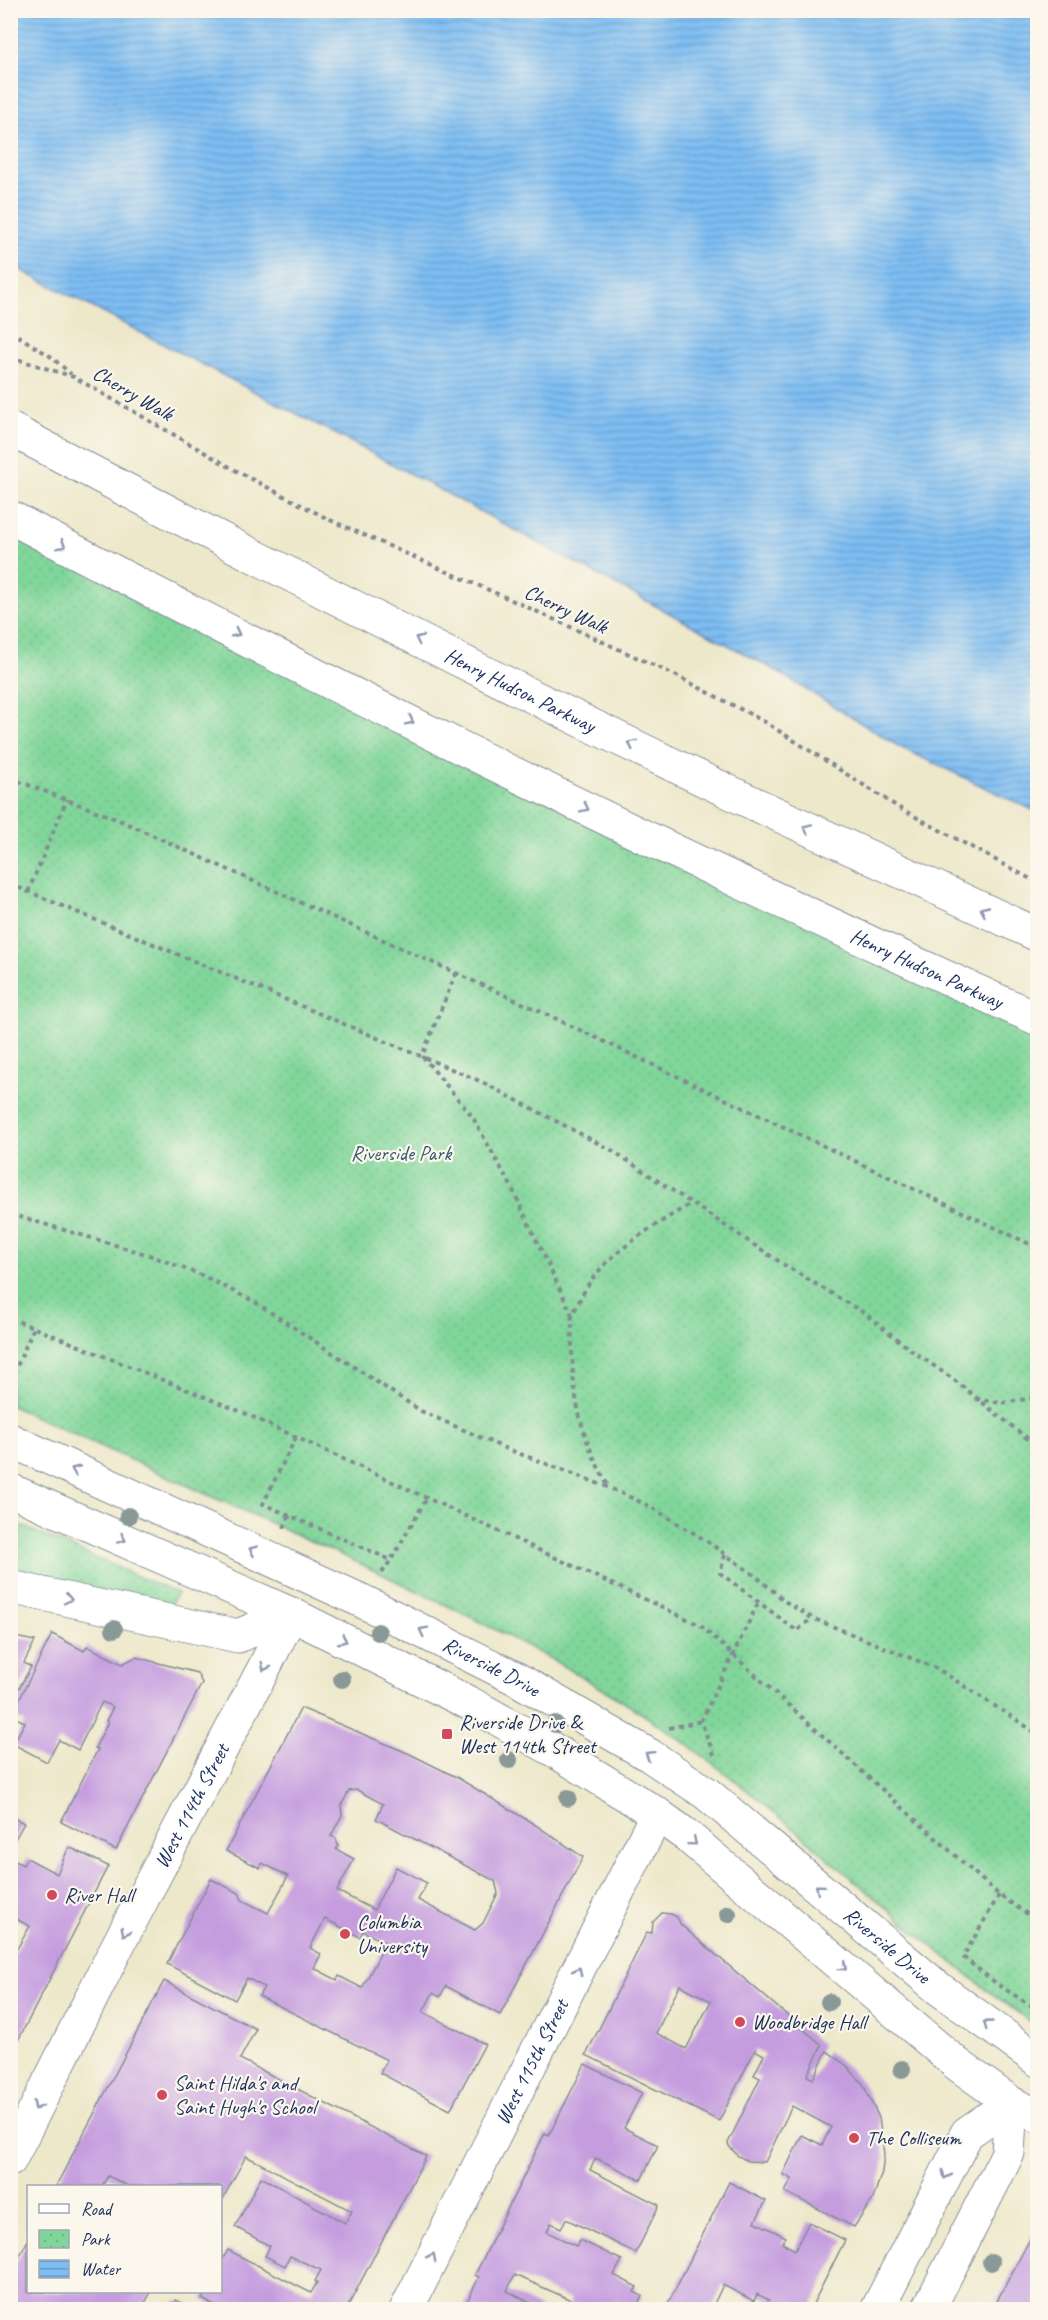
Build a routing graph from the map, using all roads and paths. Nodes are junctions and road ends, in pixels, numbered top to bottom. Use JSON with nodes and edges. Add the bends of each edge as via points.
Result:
{"nodes":[{"id":1,"x":10,"y":331,"type":"edge"},
{"id":2,"x":10,"y":357,"type":"edge"},
{"id":3,"x":74,"y":377,"type":"junction"},
{"id":4,"x":10,"y":429,"type":"edge"},
{"id":5,"x":10,"y":517,"type":"edge"},
{"id":6,"x":10,"y":777,"type":"edge"},
{"id":7,"x":67,"y":799,"type":"junction"},
{"id":8,"x":1038,"y":883,"type":"edge"},
{"id":9,"x":10,"y":884,"type":"edge"},
{"id":10,"x":28,"y":892,"type":"junction"},
{"id":11,"x":1038,"y":934,"type":"edge"},
{"id":12,"x":456,"y":973,"type":"junction"},
{"id":13,"x":1038,"y":1019,"type":"edge"},
{"id":14,"x":422,"y":1056,"type":"junction"},
{"id":15,"x":692,"y":1203,"type":"junction"},
{"id":16,"x":10,"y":1214,"type":"edge"},
{"id":17,"x":1038,"y":1248,"type":"edge"},
{"id":18,"x":572,"y":1315,"type":"junction"},
{"id":19,"x":10,"y":1318,"type":"edge"},
{"id":20,"x":34,"y":1327,"type":"junction"},
{"id":21,"x":10,"y":1382,"type":"edge"},
{"id":22,"x":1038,"y":1397,"type":"edge"},
{"id":23,"x":975,"y":1398,"type":"junction"},
{"id":24,"x":296,"y":1437,"type":"junction"},
{"id":25,"x":10,"y":1440,"type":"edge"},
{"id":26,"x":1038,"y":1447,"type":"edge"},
{"id":27,"x":610,"y":1488,"type":"junction"},
{"id":28,"x":10,"y":1490,"type":"edge"},
{"id":29,"x":427,"y":1498,"type":"junction"},
{"id":30,"x":290,"y":1515,"type":"junction"},
{"id":31,"x":284,"y":1529,"type":"dead end"},
{"id":32,"x":725,"y":1555,"type":"junction"},
{"id":33,"x":391,"y":1560,"type":"junction"},
{"id":34,"x":381,"y":1574,"type":"dead end"},
{"id":35,"x":306,"y":1575,"type":"junction"},
{"id":36,"x":10,"y":1587,"type":"edge"},
{"id":37,"x":759,"y":1601,"type":"junction"},
{"id":38,"x":291,"y":1614,"type":"junction"},
{"id":39,"x":812,"y":1618,"type":"junction"},
{"id":40,"x":732,"y":1655,"type":"junction"},
{"id":41,"x":701,"y":1721,"type":"junction"},
{"id":42,"x":665,"y":1729,"type":"dead end"},
{"id":43,"x":1038,"y":1734,"type":"edge"},
{"id":44,"x":714,"y":1758,"type":"dead end"},
{"id":45,"x":678,"y":1773,"type":"junction"},
{"id":46,"x":657,"y":1814,"type":"junction"},
{"id":47,"x":999,"y":1895,"type":"junction"},
{"id":48,"x":1038,"y":1921,"type":"edge"},
{"id":49,"x":1038,"y":2010,"type":"edge"},
{"id":50,"x":1036,"y":2059,"type":"edge"},
{"id":51,"x":1024,"y":2109,"type":"edge"},
{"id":52,"x":10,"y":2160,"type":"edge"},
{"id":53,"x":935,"y":2301,"type":"edge"},
{"id":54,"x":405,"y":2310,"type":"edge"},
{"id":55,"x":877,"y":2310,"type":"edge"}],
"edges":[{"from":1,"to":3,"type":"path","name":"Cherry Walk","via":[[50,356]]},
{"from":2,"to":3,"type":"path","name":"Cherry Walk"},
{"from":3,"to":8,"type":"path","name":"Cherry Walk","via":[[330,520],[687,681],[765,722],[901,809]]},
{"from":11,"to":4,"type":"main road","name":"Henry Hudson Parkway","one_way":true,"via":[[738,796],[512,686]]},
{"from":5,"to":13,"type":"main road","name":"Henry Hudson Parkway","one_way":true,"via":[[593,812]]},
{"from":6,"to":7,"type":"path"},
{"from":7,"to":10,"type":"path"},
{"from":7,"to":12,"type":"path"},
{"from":9,"to":10,"type":"path"},
{"from":10,"to":14,"type":"path"},
{"from":12,"to":14,"type":"path"},
{"from":12,"to":17,"type":"path"},
{"from":14,"to":15,"type":"path","via":[[613,1151]]},
{"from":14,"to":18,"type":"path","via":[[472,1116],[531,1226]]},
{"from":15,"to":18,"type":"path","via":[[618,1252],[592,1279]]},
{"from":15,"to":23,"type":"path","via":[[864,1313]]},
{"from":16,"to":27,"type":"path","via":[[149,1255],[201,1275],[255,1302],[421,1411],[502,1448]]},
{"from":18,"to":27,"type":"path","via":[[571,1366],[576,1403],[593,1459]]},
{"from":19,"to":20,"type":"path"},
{"from":20,"to":21,"type":"path"},
{"from":20,"to":24,"type":"path"},
{"from":22,"to":23,"type":"path","via":[[1002,1403]]},
{"from":23,"to":26,"type":"path"},
{"from":24,"to":29,"type":"path"},
{"from":24,"to":30,"type":"path","via":[[263,1504]]},
{"from":35,"to":25,"type":"main road","name":"Riverside Drive","one_way":true},
{"from":27,"to":32,"type":"path","via":[[651,1507]]},
{"from":28,"to":38,"type":"main road","name":"Riverside Drive","one_way":true},
{"from":29,"to":33,"type":"path"},
{"from":29,"to":40,"type":"path","via":[[700,1625]]},
{"from":30,"to":31,"type":"path"},
{"from":30,"to":33,"type":"path"},
{"from":32,"to":37,"type":"path","via":[[720,1573]]},
{"from":32,"to":39,"type":"path"},
{"from":33,"to":34,"type":"path"},
{"from":35,"to":38,"type":"main road","name":"West 114th Street"},
{"from":45,"to":35,"type":"main road","name":"Riverside Drive","one_way":true,"via":[[515,1678]]},
{"from":36,"to":38,"type":"main road","one_way":true,"via":[[238,1636]]},
{"from":37,"to":39,"type":"path","via":[[797,1631]]},
{"from":37,"to":40,"type":"path"},
{"from":38,"to":46,"type":"main road","name":"Riverside Drive","one_way":true,"via":[[471,1704]]},
{"from":38,"to":52,"type":"main road","name":"West 114th Street","one_way":true},
{"from":39,"to":43,"type":"path","via":[[938,1669]]},
{"from":40,"to":41,"type":"path"},
{"from":40,"to":47,"type":"path"},
{"from":41,"to":42,"type":"path"},
{"from":41,"to":44,"type":"path"},
{"from":45,"to":46,"type":"main road","name":"West 115th Street"},
{"from":50,"to":45,"type":"main road","name":"Riverside Drive","one_way":true,"via":[[938,1988]]},
{"from":46,"to":51,"type":"main road","name":"Riverside Drive","one_way":true,"via":[[957,2064]]},
{"from":54,"to":46,"type":"main road","name":"West 115th Street","one_way":true},
{"from":47,"to":48,"type":"path"},
{"from":47,"to":49,"type":"path","via":[[963,1957]]},
{"from":50,"to":51,"type":"main road"},
{"from":51,"to":53,"type":"main road","via":[[1008,2153]]},
{"from":51,"to":55,"type":"main road","one_way":true,"via":[[967,2133]]}]}
